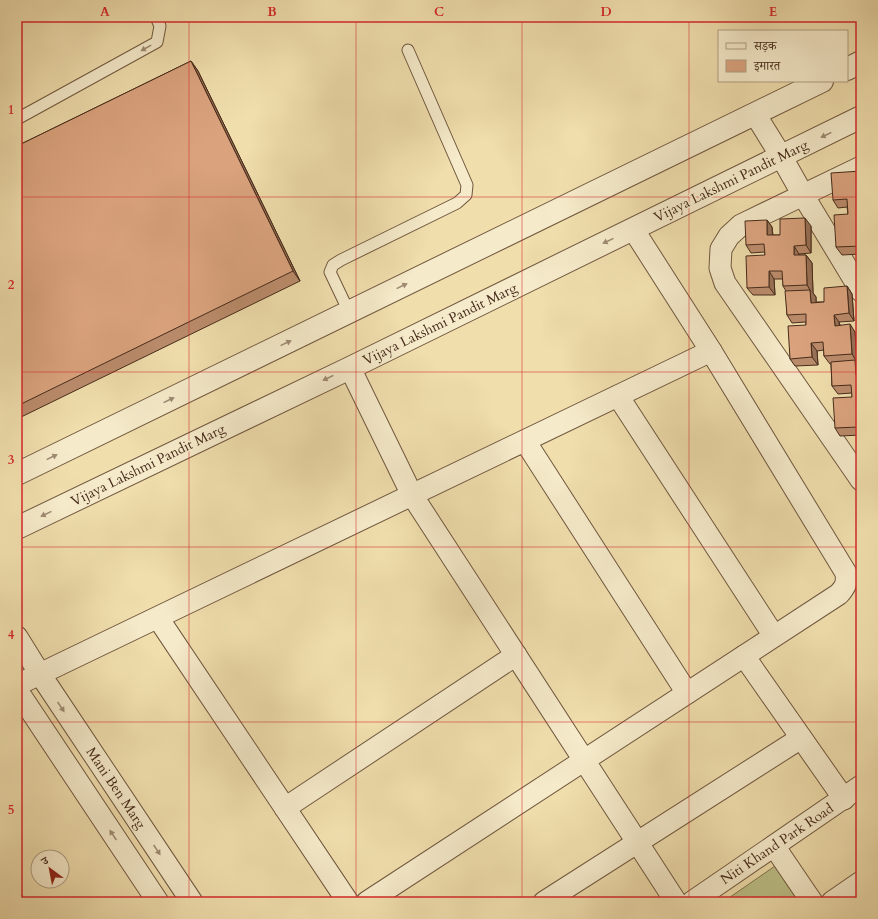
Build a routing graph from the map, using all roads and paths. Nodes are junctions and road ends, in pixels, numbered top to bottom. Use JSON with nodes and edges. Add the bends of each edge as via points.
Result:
{"nodes":[{"id":1,"x":156,"y":17,"type":"edge"},
{"id":2,"x":408,"y":50,"type":"dead end"},
{"id":3,"x":861,"y":62,"type":"edge"},
{"id":4,"x":848,"y":68,"type":"edge"},
{"id":5,"x":820,"y":82,"type":"edge"},
{"id":6,"x":755,"y":114,"type":"junction"},
{"id":7,"x":861,"y":117,"type":"edge"},
{"id":8,"x":17,"y":119,"type":"edge"},
{"id":9,"x":781,"y":156,"type":"junction"},
{"id":10,"x":861,"y":166,"type":"edge"},
{"id":11,"x":803,"y":195,"type":"junction"},
{"id":12,"x":633,"y":229,"type":"junction"},
{"id":13,"x":855,"y":269,"type":"edge"},
{"id":14,"x":861,"y":291,"type":"edge"},
{"id":15,"x":349,"y":312,"type":"junction"},
{"id":16,"x":712,"y":351,"type":"junction"},
{"id":17,"x":350,"y":368,"type":"junction"},
{"id":18,"x":618,"y":396,"type":"junction"},
{"id":19,"x":525,"y":441,"type":"junction"},
{"id":20,"x":17,"y":474,"type":"edge"},
{"id":21,"x":861,"y":480,"type":"edge"},
{"id":22,"x":412,"y":495,"type":"junction"},
{"id":23,"x":17,"y":528,"type":"edge"},
{"id":24,"x":158,"y":618,"type":"junction"},
{"id":25,"x":774,"y":636,"type":"junction"},
{"id":26,"x":17,"y":637,"type":"edge"},
{"id":27,"x":516,"y":655,"type":"junction"},
{"id":28,"x":744,"y":656,"type":"junction"},
{"id":29,"x":40,"y":674,"type":"junction"},
{"id":30,"x":17,"y":685,"type":"edge"},
{"id":31,"x":17,"y":690,"type":"edge"},
{"id":32,"x":687,"y":693,"type":"junction"},
{"id":33,"x":801,"y":738,"type":"junction"},
{"id":34,"x":584,"y":760,"type":"junction"},
{"id":35,"x":861,"y":786,"type":"edge"},
{"id":36,"x":844,"y":799,"type":"junction"},
{"id":37,"x":285,"y":808,"type":"junction"},
{"id":38,"x":637,"y":842,"type":"junction"},
{"id":39,"x":774,"y":846,"type":"junction"},
{"id":40,"x":861,"y":882,"type":"edge"},
{"id":41,"x":158,"y":902,"type":"edge"},
{"id":42,"x":192,"y":902,"type":"edge"},
{"id":43,"x":348,"y":902,"type":"edge"},
{"id":44,"x":367,"y":902,"type":"edge"},
{"id":45,"x":544,"y":902,"type":"edge"},
{"id":46,"x":676,"y":902,"type":"edge"},
{"id":47,"x":692,"y":902,"type":"edge"},
{"id":48,"x":812,"y":902,"type":"edge"},
{"id":49,"x":832,"y":902,"type":"edge"}],
"edges":[{"from":1,"to":8,"type":"lane","one_way":true,"via":[[160,26],[157,42]]},
{"from":2,"to":15,"type":"lane","via":[[467,185],[466,195],[457,204],[333,265],[330,272]]},
{"from":3,"to":4,"type":"street"},
{"from":5,"to":6,"type":"street"},
{"from":6,"to":9,"type":"street"},
{"from":15,"to":6,"type":"street","one_way":true},
{"from":7,"to":9,"type":"street","name":"Vijaya Lakshmi Pandit Marg","one_way":true},
{"from":9,"to":11,"type":"street"},
{"from":9,"to":12,"type":"street","name":"Vijaya Lakshmi Pandit Marg"},
{"from":10,"to":11,"type":"street"},
{"from":11,"to":13,"type":"street"},
{"from":11,"to":21,"type":"street","via":[[741,225],[729,236],[721,249],[720,268],[725,283]]},
{"from":12,"to":16,"type":"street"},
{"from":12,"to":17,"type":"street","name":"Vijaya Lakshmi Pandit Marg","one_way":true},
{"from":13,"to":14,"type":"street"},
{"from":20,"to":15,"type":"street","one_way":true},
{"from":16,"to":18,"type":"street"},
{"from":16,"to":25,"type":"street","via":[[846,572],[847,580],[839,594]]},
{"from":17,"to":22,"type":"street"},
{"from":17,"to":23,"type":"street","name":"Vijaya Lakshmi Pandit Marg","one_way":true},
{"from":18,"to":19,"type":"street"},
{"from":18,"to":25,"type":"street"},
{"from":19,"to":22,"type":"street"},
{"from":19,"to":32,"type":"street"},
{"from":22,"to":24,"type":"street"},
{"from":22,"to":27,"type":"street"},
{"from":24,"to":29,"type":"street"},
{"from":24,"to":37,"type":"street"},
{"from":25,"to":28,"type":"street"},
{"from":26,"to":29,"type":"street","name":"Mani Ben Marg"},
{"from":27,"to":34,"type":"street"},
{"from":27,"to":37,"type":"street"},
{"from":28,"to":32,"type":"street"},
{"from":28,"to":33,"type":"street"},
{"from":29,"to":30,"type":"street"},
{"from":29,"to":42,"type":"street","name":"Mani Ben Marg","one_way":true},
{"from":41,"to":31,"type":"street","name":"Mani Ben Marg","one_way":true},
{"from":32,"to":34,"type":"street"},
{"from":33,"to":36,"type":"street"},
{"from":33,"to":38,"type":"street"},
{"from":34,"to":38,"type":"street"},
{"from":34,"to":44,"type":"street"},
{"from":35,"to":36,"type":"street","name":"Niti Khand Park Road"},
{"from":36,"to":39,"type":"street","name":"Niti Khand Park Road"},
{"from":37,"to":43,"type":"street"},
{"from":38,"to":45,"type":"street"},
{"from":38,"to":46,"type":"street"},
{"from":39,"to":47,"type":"street","name":"Niti Khand Park Road"},
{"from":39,"to":48,"type":"street"},
{"from":40,"to":49,"type":"street"}]}
